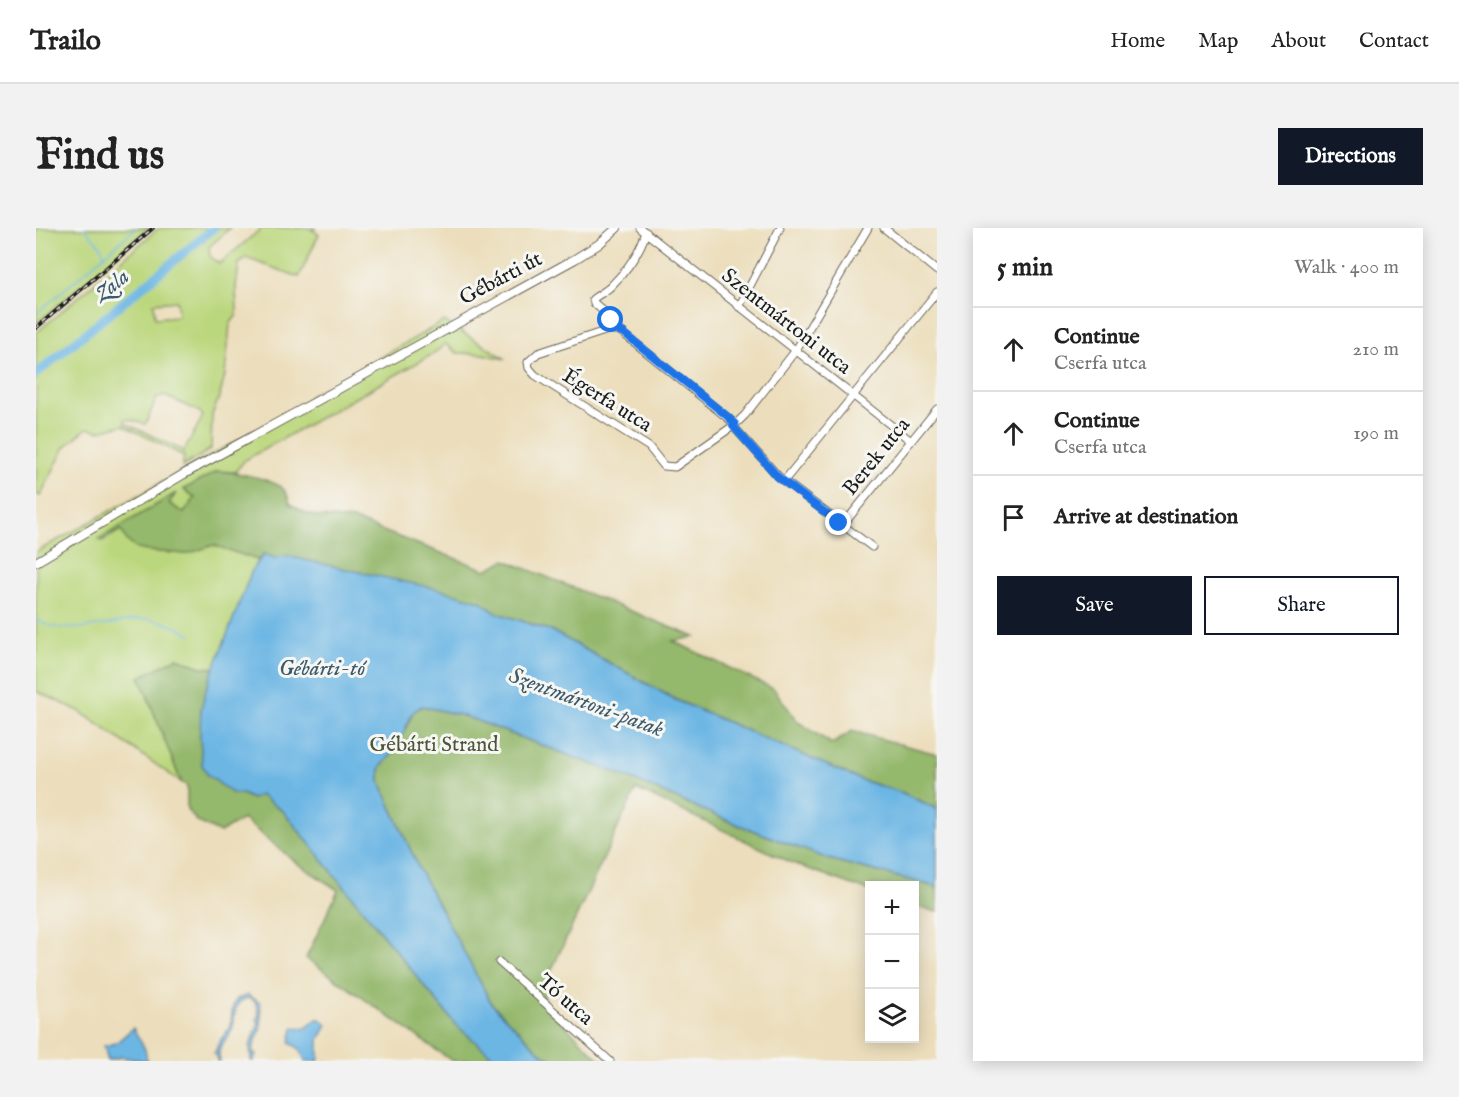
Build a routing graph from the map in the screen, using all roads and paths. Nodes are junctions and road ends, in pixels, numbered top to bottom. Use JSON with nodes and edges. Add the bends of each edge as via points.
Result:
{"nodes":[{"id":1,"x":617,"y":228,"type":"edge"},
{"id":2,"x":780,"y":228,"type":"edge"},
{"id":3,"x":868,"y":228,"type":"edge"},
{"id":4,"x":884,"y":228,"type":"edge"},
{"id":5,"x":642,"y":229,"type":"edge"},
{"id":6,"x":937,"y":271,"type":"edge"},
{"id":7,"x":937,"y":292,"type":"edge"},
{"id":8,"x":739,"y":307,"type":"junction"},
{"id":9,"x":615,"y":329,"type":"junction"},
{"id":10,"x":796,"y":350,"type":"junction"},
{"id":11,"x":854,"y":395,"type":"junction"},
{"id":12,"x":937,"y":409,"type":"edge"},
{"id":13,"x":734,"y":425,"type":"junction"},
{"id":14,"x":911,"y":441,"type":"junction"},
{"id":15,"x":784,"y":481,"type":"junction"},
{"id":16,"x":843,"y":525,"type":"junction"},
{"id":17,"x":872,"y":547,"type":"dead end"},
{"id":18,"x":36,"y":562,"type":"edge"},
{"id":19,"x":499,"y":962,"type":"dead end"},
{"id":20,"x":610,"y":1061,"type":"edge"}],
"edges":[{"from":1,"to":18,"type":"main road","name":"Gébárti út","via":[[588,252],[181,476]]},
{"from":2,"to":8,"type":"street"},
{"from":3,"to":10,"type":"street"},
{"from":4,"to":6,"type":"street"},
{"from":5,"to":8,"type":"street","name":"Szentmártoni utca"},
{"from":5,"to":9,"type":"street","via":[[638,251],[627,267],[593,299]]},
{"from":7,"to":11,"type":"street"},
{"from":8,"to":10,"type":"street","name":"Szentmártoni utca"},
{"from":9,"to":13,"type":"street"},
{"from":9,"to":13,"type":"street","name":"Égerfa utca","via":[[538,353],[528,364],[530,371],[649,447],[668,467],[678,466]]},
{"from":10,"to":11,"type":"street","name":"Szentmártoni utca"},
{"from":10,"to":13,"type":"street"},
{"from":11,"to":14,"type":"street","name":"Szentmártoni utca"},
{"from":11,"to":15,"type":"street"},
{"from":12,"to":14,"type":"street","name":"Berek utca"},
{"from":13,"to":15,"type":"street"},
{"from":14,"to":16,"type":"street","name":"Berek utca"},
{"from":15,"to":16,"type":"street"},
{"from":16,"to":17,"type":"street"},
{"from":19,"to":20,"type":"street","name":"Tó utca"}]}
